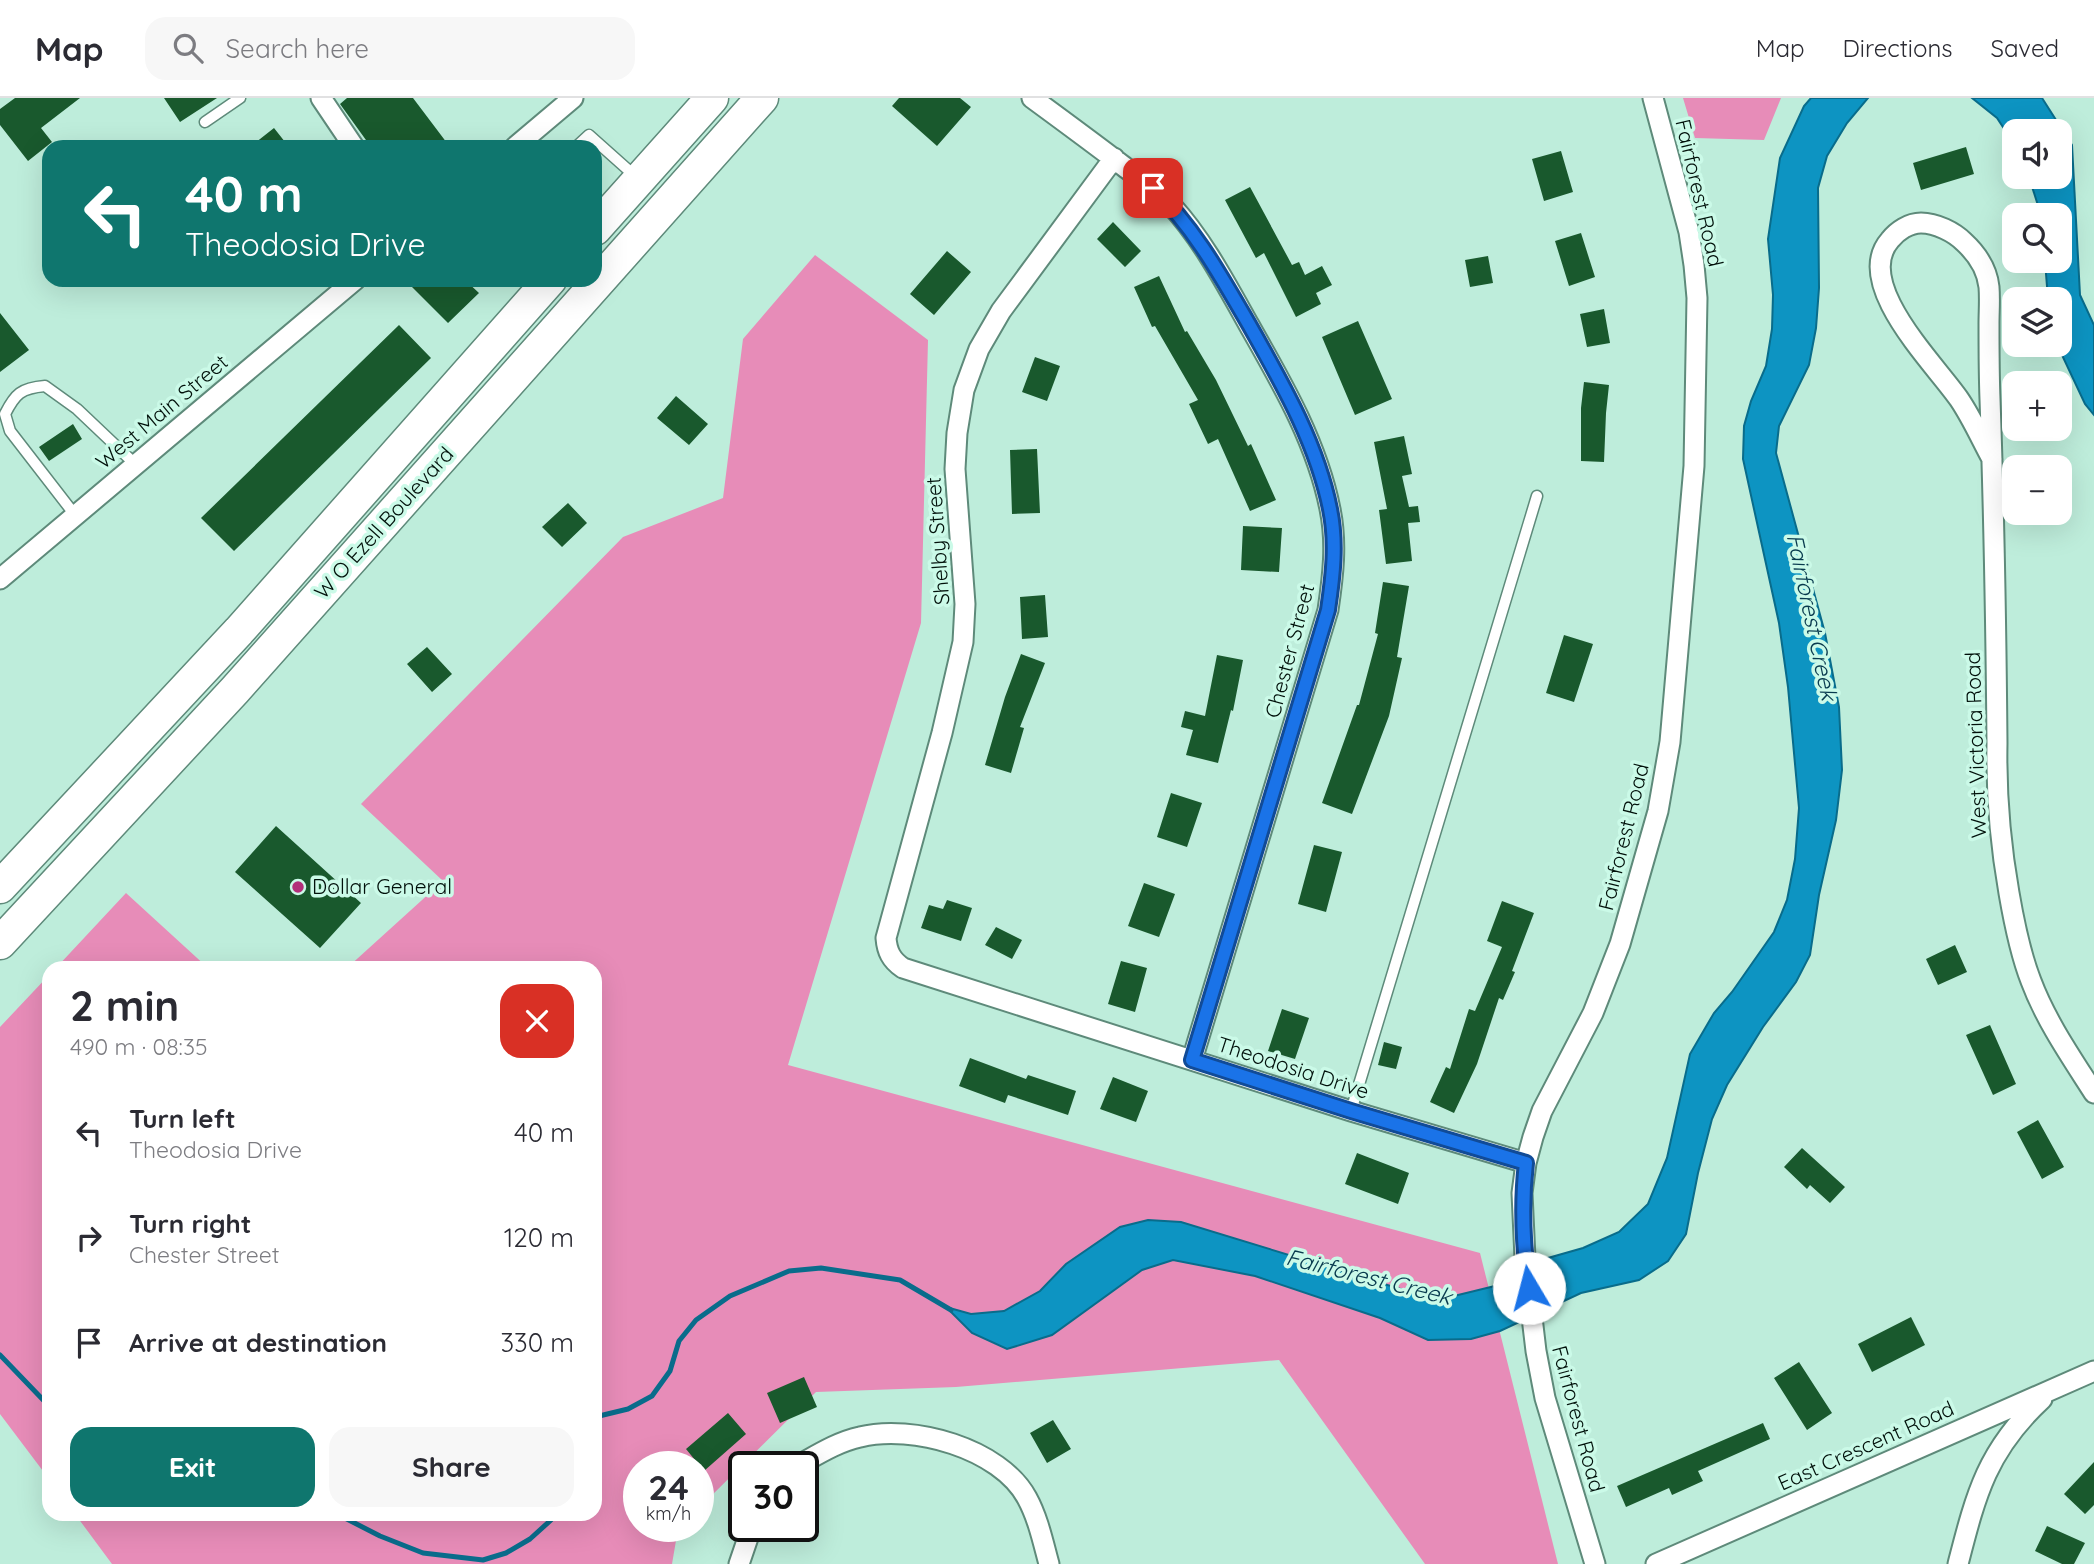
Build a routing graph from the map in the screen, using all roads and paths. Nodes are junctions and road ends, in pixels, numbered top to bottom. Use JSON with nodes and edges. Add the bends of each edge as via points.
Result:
{"nodes":[{"id":1,"x":240,"y":98,"type":"edge"},
{"id":2,"x":321,"y":98,"type":"edge"},
{"id":3,"x":573,"y":98,"type":"edge"},
{"id":4,"x":712,"y":98,"type":"edge"},
{"id":5,"x":762,"y":98,"type":"edge"},
{"id":6,"x":1032,"y":98,"type":"edge"},
{"id":7,"x":1653,"y":98,"type":"edge"},
{"id":8,"x":205,"y":122,"type":"dead end"},
{"id":9,"x":349,"y":140,"type":"edge"},
{"id":10,"x":523,"y":140,"type":"edge"},
{"id":11,"x":670,"y":144,"type":"junction"},
{"id":12,"x":602,"y":146,"type":"edge"},
{"id":13,"x":1114,"y":158,"type":"junction"},
{"id":14,"x":698,"y":170,"type":"junction"},
{"id":15,"x":639,"y":179,"type":"junction"},
{"id":16,"x":602,"y":221,"type":"edge"},
{"id":17,"x":602,"y":278,"type":"edge"},
{"id":18,"x":347,"y":287,"type":"edge"},
{"id":19,"x":539,"y":287,"type":"edge"},
{"id":20,"x":594,"y":287,"type":"edge"},
{"id":21,"x":511,"y":323,"type":"junction"},
{"id":22,"x":538,"y":350,"type":"junction"},
{"id":23,"x":1992,"y":459,"type":"junction"},
{"id":24,"x":135,"y":464,"type":"junction"},
{"id":25,"x":1537,"y":496,"type":"dead end"},
{"id":26,"x":75,"y":515,"type":"junction"},
{"id":27,"x":0,"y":579,"type":"edge"},
{"id":28,"x":266,"y":600,"type":"junction"},
{"id":29,"x":294,"y":624,"type":"junction"},
{"id":30,"x":96,"y":784,"type":"junction"},
{"id":31,"x":124,"y":810,"type":"junction"},
{"id":32,"x":0,"y":887,"type":"edge"},
{"id":33,"x":0,"y":943,"type":"edge"},
{"id":34,"x":891,"y":957,"type":"joint"},
{"id":35,"x":1192,"y":1060,"type":"junction"},
{"id":36,"x":2094,"y":1093,"type":"edge"},
{"id":37,"x":1351,"y":1111,"type":"junction"},
{"id":38,"x":1526,"y":1163,"type":"junction"},
{"id":39,"x":2094,"y":1371,"type":"edge"},
{"id":40,"x":2053,"y":1389,"type":"junction"},
{"id":41,"x":819,"y":1454,"type":"edge"},
{"id":42,"x":747,"y":1542,"type":"edge"},
{"id":43,"x":739,"y":1564,"type":"edge"},
{"id":44,"x":1049,"y":1564,"type":"edge"},
{"id":45,"x":1595,"y":1564,"type":"edge"},
{"id":46,"x":1656,"y":1564,"type":"edge"},
{"id":47,"x":1958,"y":1564,"type":"edge"}],
"edges":[{"from":1,"to":8,"type":"lane"},
{"from":2,"to":9,"type":"street"},
{"from":3,"to":10,"type":"street"},
{"from":4,"to":11,"type":"main road"},
{"from":5,"to":14,"type":"main road","name":"W O Ezell Boulevard"},
{"from":6,"to":13,"type":"street","name":"Chester Street"},
{"from":7,"to":38,"type":"street","name":"Fairforest Road","via":[[1689,232],[1697,298],[1694,466],[1670,742],[1658,811],[1620,944],[1593,1013],[1542,1111]]},
{"from":11,"to":14,"type":"main road"},
{"from":11,"to":15,"type":"main road"},
{"from":12,"to":15,"type":"lane"},
{"from":13,"to":34,"type":"street","name":"Shelby Street","via":[[995,321],[964,390],[955,469],[965,604],[963,642],[887,938]]},
{"from":13,"to":35,"type":"street","name":"Chester Street","via":[[1153,188],[1184,221],[1231,293],[1305,430],[1325,488],[1335,543],[1328,610]]},
{"from":14,"to":17,"type":"main road","name":"W O Ezell Boulevard"},
{"from":15,"to":16,"type":"main road"},
{"from":18,"to":24,"type":"street","name":"West Main Street"},
{"from":19,"to":21,"type":"main road","name":"W O Ezell Boulevard"},
{"from":20,"to":22,"type":"main road","name":"W O Ezell Boulevard"},
{"from":21,"to":22,"type":"main road"},
{"from":21,"to":28,"type":"main road","name":"W O Ezell Boulevard"},
{"from":22,"to":29,"type":"main road","name":"W O Ezell Boulevard"},
{"from":23,"to":23,"type":"street","name":"West Victoria Road","via":[[1989,287],[1984,267],[1959,236],[1922,223],[1908,226],[1886,244],[1879,270],[1881,284],[1899,320],[1959,400]]},
{"from":23,"to":36,"type":"street","name":"West Victoria Road","via":[[2001,847],[2015,928],[2030,980]]},
{"from":24,"to":26,"type":"street","name":"West Main Street"},
{"from":24,"to":26,"type":"lane","via":[[45,386],[29,387],[14,397],[5,414],[10,431]]},
{"from":25,"to":37,"type":"lane"},
{"from":26,"to":27,"type":"street","name":"West Main Street"},
{"from":28,"to":29,"type":"main road"},
{"from":28,"to":30,"type":"main road","name":"W O Ezell Boulevard"},
{"from":29,"to":31,"type":"main road","name":"W O Ezell Boulevard"},
{"from":30,"to":31,"type":"main road"},
{"from":30,"to":32,"type":"main road","name":"W O Ezell Boulevard"},
{"from":31,"to":33,"type":"main road","name":"W O Ezell Boulevard"},
{"from":34,"to":35,"type":"street","name":"Theodosia Drive","via":[[902,968]]},
{"from":35,"to":37,"type":"street","name":"Theodosia Drive"},
{"from":37,"to":38,"type":"street","name":"Theodosia Drive"},
{"from":38,"to":45,"type":"street","name":"Fairforest Road","via":[[1522,1193],[1525,1258],[1545,1398]]},
{"from":39,"to":40,"type":"street","name":"East Crescent Road"},
{"from":40,"to":46,"type":"street","name":"East Crescent Road"},
{"from":40,"to":47,"type":"street","via":[[2000,1447],[1981,1482]]},
{"from":41,"to":44,"type":"street","via":[[839,1443],[883,1433],[973,1450],[994,1462],[1027,1498]]},
{"from":42,"to":43,"type":"street"}]}
